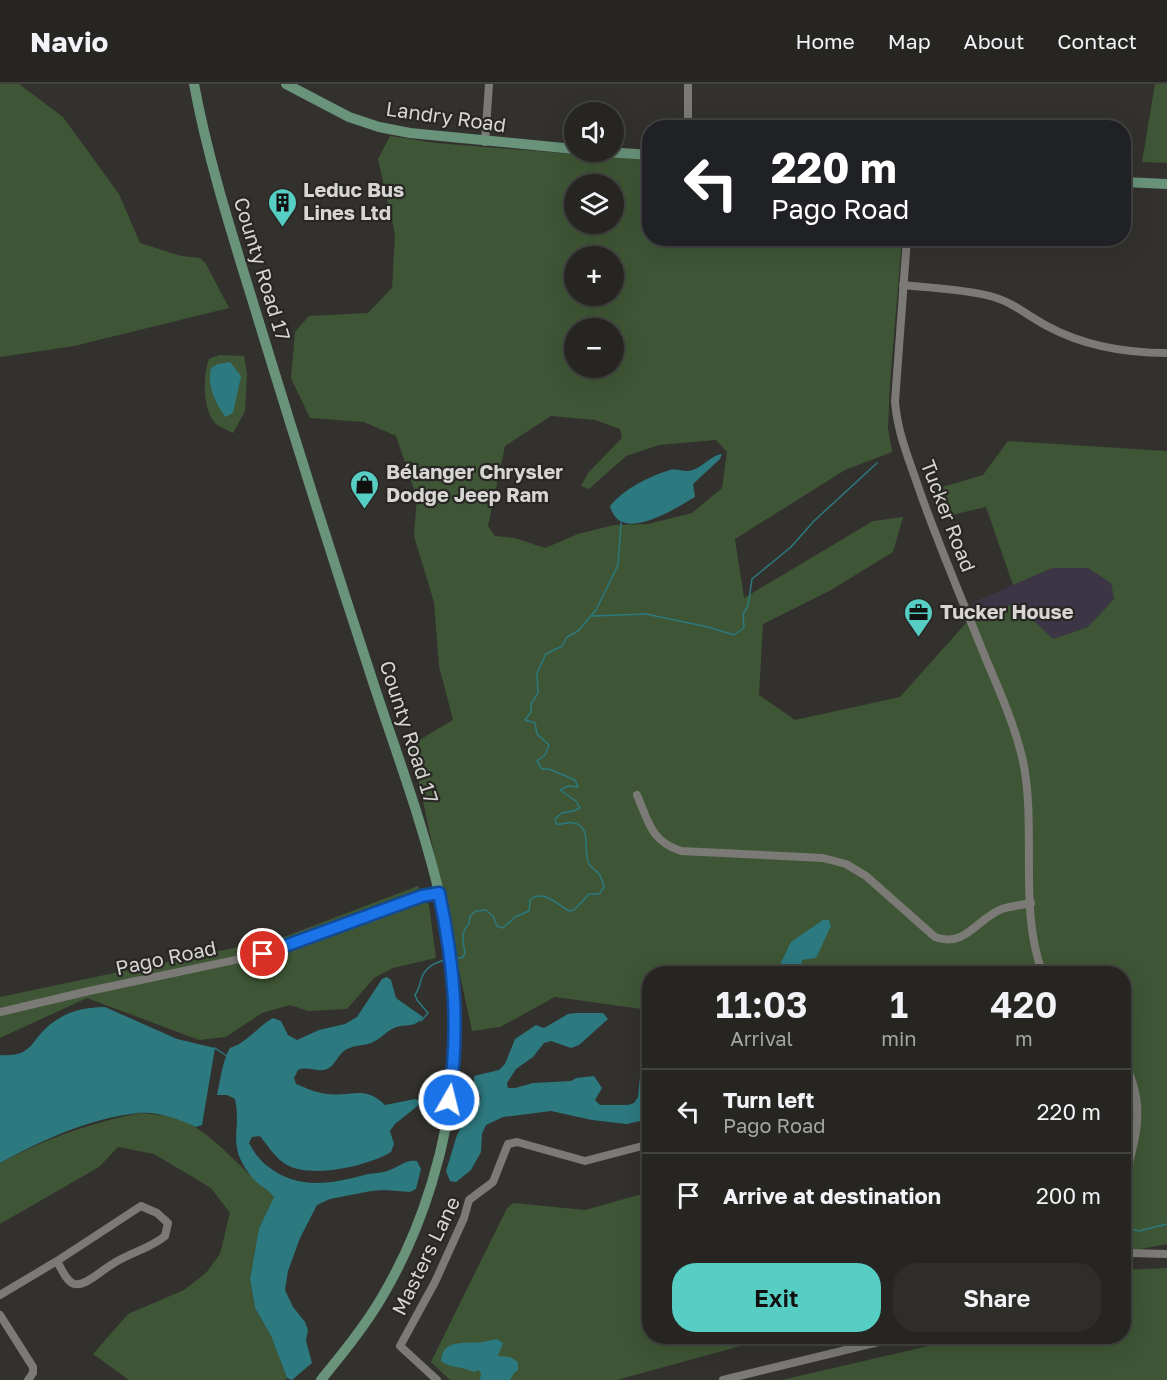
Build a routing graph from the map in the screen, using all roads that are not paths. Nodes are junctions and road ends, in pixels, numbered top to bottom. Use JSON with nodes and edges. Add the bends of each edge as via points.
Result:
{"nodes":[{"id":1,"x":194,"y":84,"type":"edge"},
{"id":2,"x":285,"y":84,"type":"edge"},
{"id":3,"x":489,"y":84,"type":"edge"},
{"id":4,"x":688,"y":84,"type":"edge"},
{"id":5,"x":688,"y":120,"type":"edge"},
{"id":6,"x":485,"y":142,"type":"junction"},
{"id":7,"x":564,"y":148,"type":"edge"},
{"id":8,"x":624,"y":153,"type":"edge"},
{"id":9,"x":642,"y":154,"type":"edge"},
{"id":10,"x":1131,"y":182,"type":"edge"},
{"id":11,"x":1167,"y":184,"type":"edge"},
{"id":12,"x":906,"y":246,"type":"edge"},
{"id":13,"x":903,"y":285,"type":"junction"},
{"id":14,"x":1167,"y":353,"type":"edge"},
{"id":15,"x":638,"y":795,"type":"dead end"},
{"id":16,"x":439,"y":893,"type":"junction"},
{"id":17,"x":1031,"y":903,"type":"junction"},
{"id":18,"x":1040,"y":966,"type":"edge"},
{"id":19,"x":0,"y":1012,"type":"edge"},
{"id":20,"x":1131,"y":1076,"type":"edge"},
{"id":21,"x":642,"y":1146,"type":"edge"},
{"id":22,"x":1131,"y":1150,"type":"edge"},
{"id":23,"x":1131,"y":1253,"type":"edge"},
{"id":24,"x":1167,"y":1254,"type":"edge"},
{"id":25,"x":57,"y":1262,"type":"junction"},
{"id":26,"x":0,"y":1295,"type":"edge"},
{"id":27,"x":0,"y":1315,"type":"edge"},
{"id":28,"x":870,"y":1344,"type":"edge"},
{"id":29,"x":28,"y":1380,"type":"edge"},
{"id":30,"x":321,"y":1380,"type":"edge"},
{"id":31,"x":437,"y":1380,"type":"edge"},
{"id":32,"x":723,"y":1380,"type":"edge"}],
"edges":[{"from":1,"to":16,"type":"main road","name":"County Road 17","via":[[217,184]]},
{"from":2,"to":6,"type":"main road","name":"Landry Road","via":[[379,127]]},
{"from":3,"to":6,"type":"street"},
{"from":4,"to":5,"type":"street"},
{"from":6,"to":7,"type":"main road","name":"Landry Road"},
{"from":8,"to":9,"type":"main road"},
{"from":10,"to":11,"type":"main road"},
{"from":12,"to":13,"type":"street","name":"Tucker Road"},
{"from":13,"to":14,"type":"street","via":[[990,296],[1091,344],[1137,353]]},
{"from":13,"to":17,"type":"street","name":"Tucker Road","via":[[898,427],[1023,762],[1029,813]]},
{"from":15,"to":17,"type":"street","via":[[654,835],[666,846],[681,851],[823,858],[846,864],[866,876],[935,937],[946,941],[958,939],[1003,909]]},
{"from":16,"to":19,"type":"street","name":"Pago Road","via":[[263,954]]},
{"from":16,"to":30,"type":"main road","name":"County Road 17","via":[[449,943],[456,1023],[455,1063],[444,1138],[411,1240],[382,1297]]},
{"from":17,"to":18,"type":"street","name":"Tucker Road","via":[[1032,934]]},
{"from":20,"to":22,"type":"street","via":[[1138,1098],[1138,1120]]},
{"from":21,"to":31,"type":"street","name":"Masters Lane","via":[[585,1161],[517,1142],[508,1144],[493,1182],[469,1200],[435,1282],[400,1346]]},
{"from":23,"to":24,"type":"street"},
{"from":25,"to":25,"type":"street","via":[[141,1206],[168,1223],[165,1236],[156,1244],[114,1262],[83,1284],[68,1279]]},
{"from":25,"to":26,"type":"street"},
{"from":27,"to":29,"type":"street","via":[[33,1367]]},
{"from":28,"to":32,"type":"street"}]}
